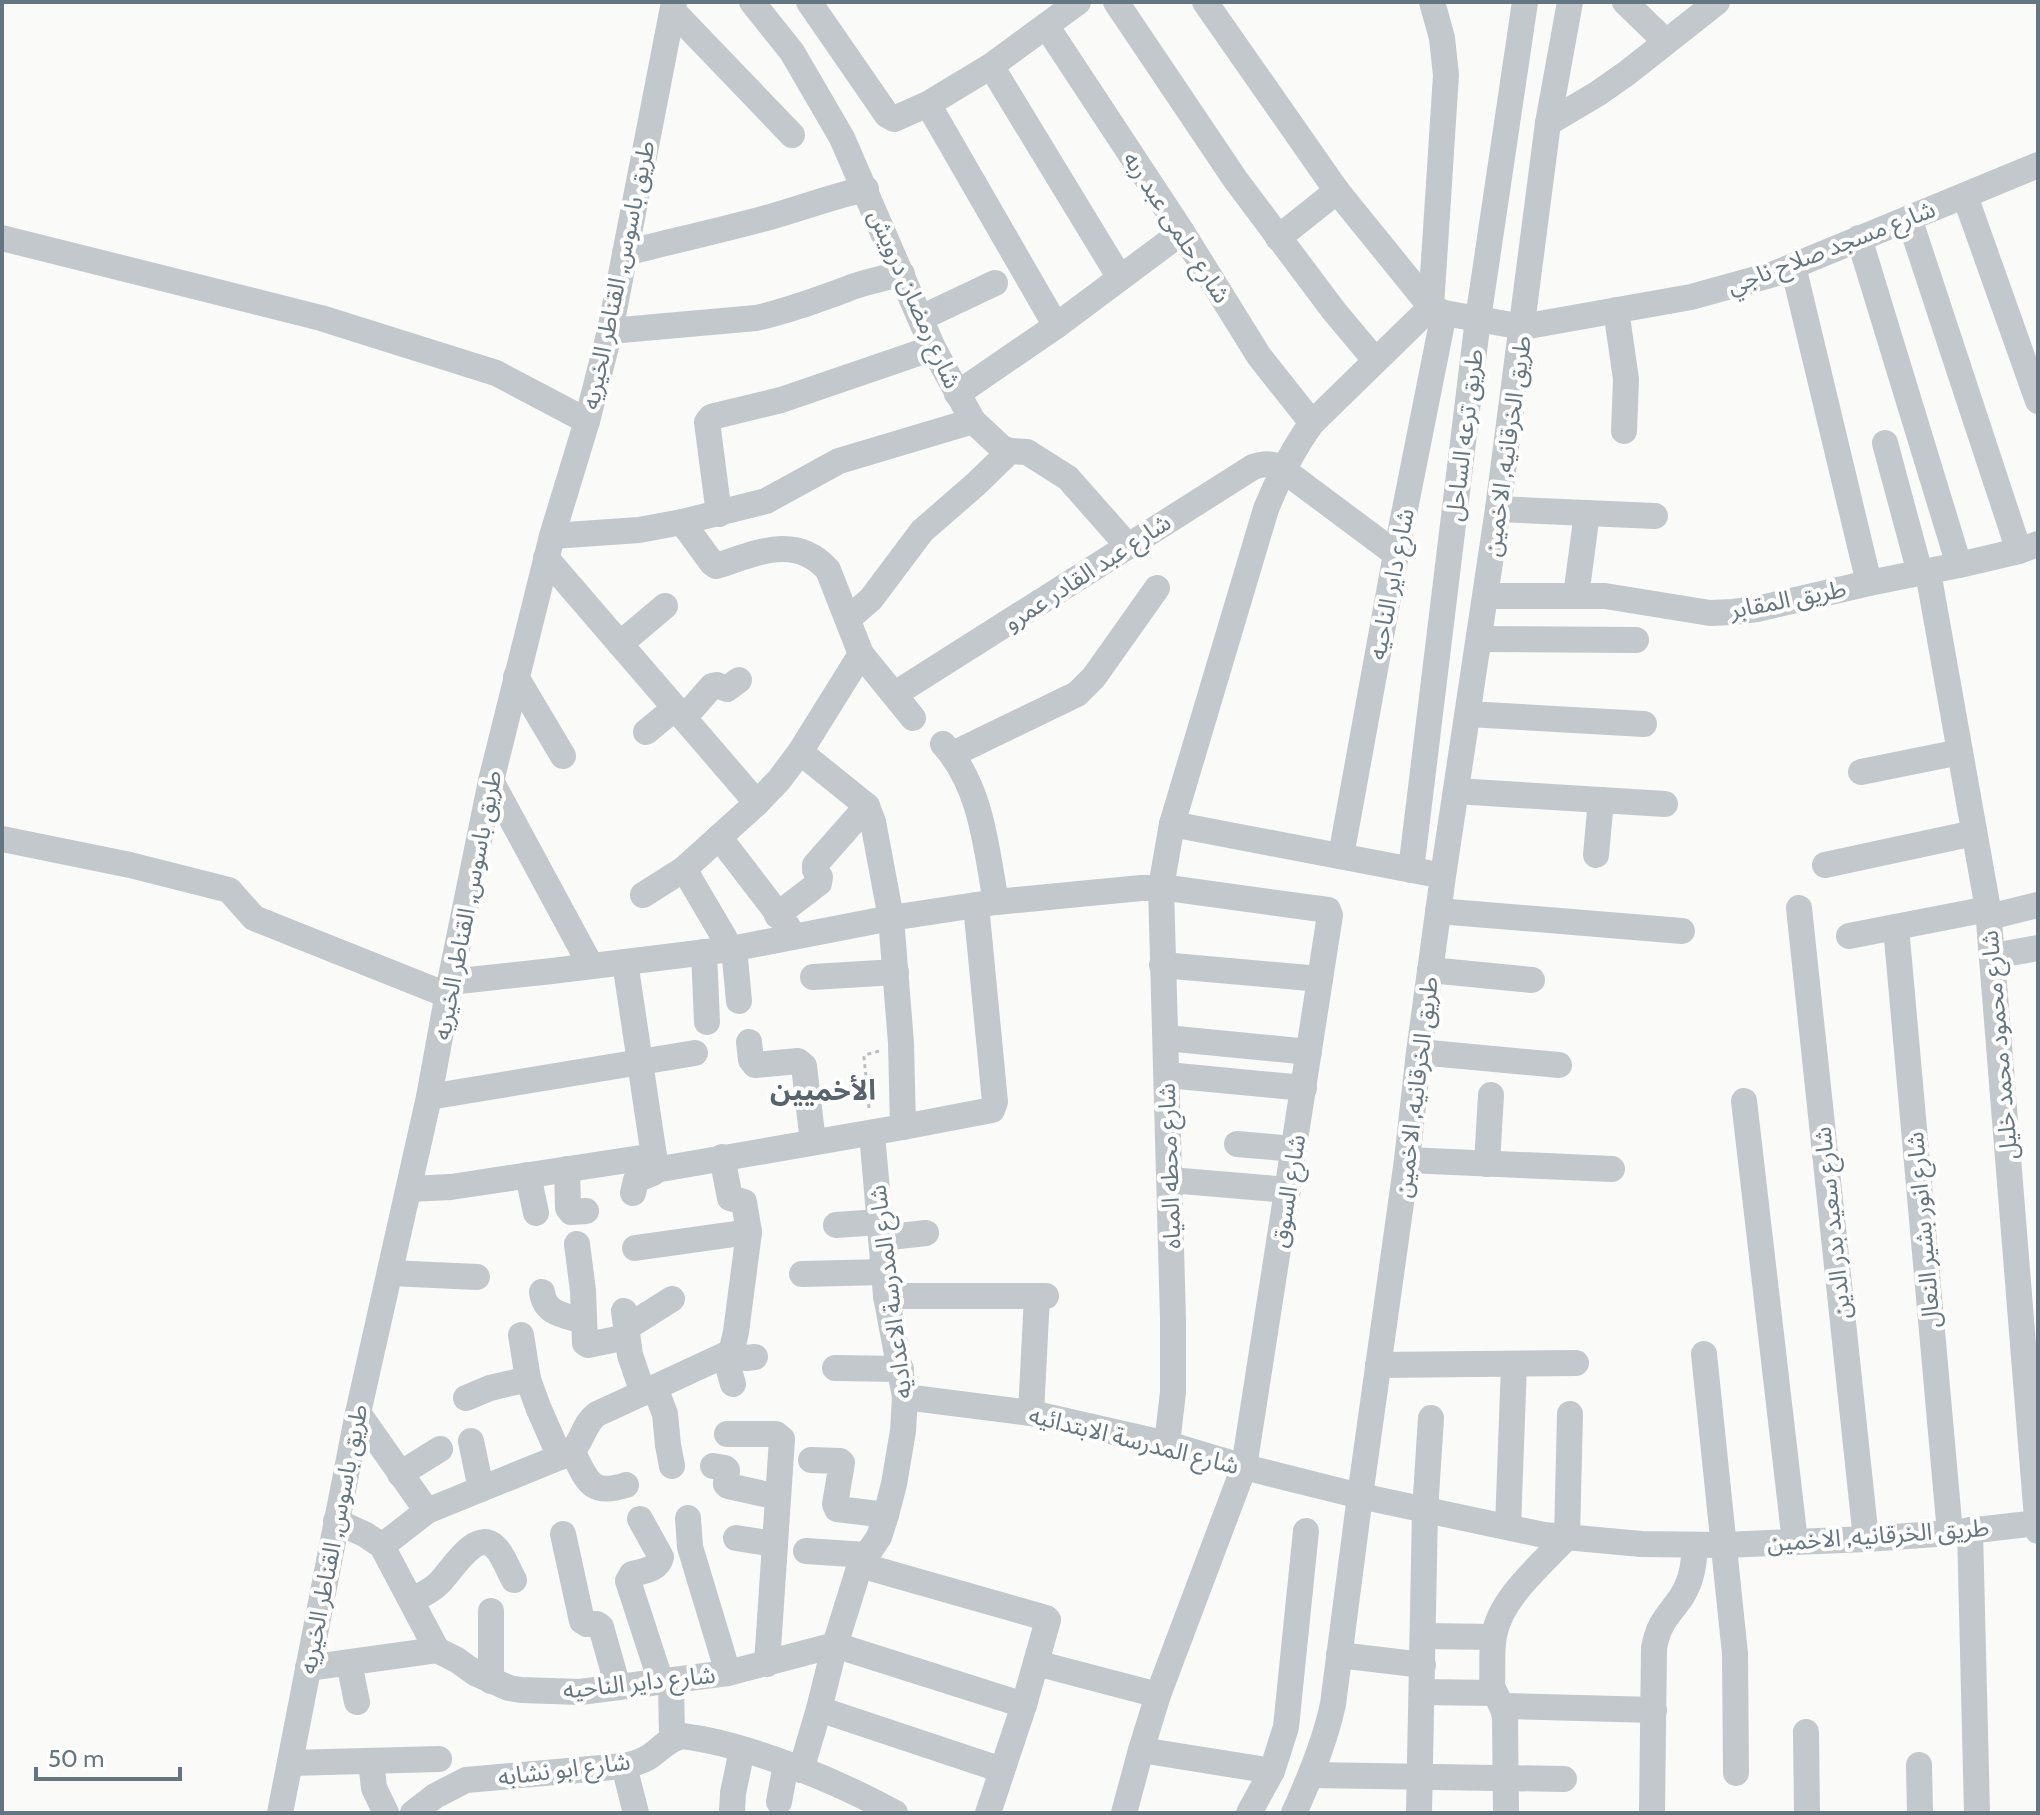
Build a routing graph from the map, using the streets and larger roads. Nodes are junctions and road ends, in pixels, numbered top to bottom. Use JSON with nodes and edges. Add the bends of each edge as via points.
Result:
{"nodes":[{"id":1,"x":752,"y":2,"type":"edge"},
{"id":2,"x":809,"y":2,"type":"edge"},
{"id":3,"x":1078,"y":2,"type":"edge"},
{"id":4,"x":1116,"y":2,"type":"edge"},
{"id":5,"x":1205,"y":2,"type":"edge"},
{"id":6,"x":1432,"y":2,"type":"edge"},
{"id":7,"x":1525,"y":2,"type":"edge"},
{"id":8,"x":1570,"y":2,"type":"edge"},
{"id":9,"x":1625,"y":2,"type":"edge"},
{"id":10,"x":1717,"y":2,"type":"edge"},
{"id":11,"x":674,"y":6,"type":"edge"},
{"id":12,"x":1696,"y":11,"type":"edge"},
{"id":13,"x":1047,"y":27,"type":"junction"},
{"id":14,"x":1666,"y":42,"type":"junction"},
{"id":15,"x":991,"y":66,"type":"junction"},
{"id":16,"x":928,"y":104,"type":"junction"},
{"id":17,"x":1548,"y":123,"type":"junction"},
{"id":18,"x":792,"y":135,"type":"dead end"},
{"id":19,"x":2038,"y":165,"type":"edge"},
{"id":20,"x":866,"y":189,"type":"junction"},
{"id":21,"x":1337,"y":191,"type":"junction"},
{"id":22,"x":1965,"y":196,"type":"junction"},
{"id":23,"x":1909,"y":218,"type":"junction"},
{"id":24,"x":1182,"y":232,"type":"junction"},
{"id":25,"x":2,"y":238,"type":"edge"},
{"id":26,"x":1278,"y":238,"type":"junction"},
{"id":27,"x":1859,"y":238,"type":"junction"},
{"id":28,"x":625,"y":253,"type":"junction"},
{"id":29,"x":1793,"y":266,"type":"junction"},
{"id":30,"x":902,"y":274,"type":"junction"},
{"id":31,"x":1120,"y":278,"type":"junction"},
{"id":32,"x":995,"y":283,"type":"dead end"},
{"id":33,"x":1438,"y":310,"type":"junction"},
{"id":34,"x":1616,"y":310,"type":"junction"},
{"id":35,"x":921,"y":318,"type":"junction"},
{"id":36,"x":1478,"y":319,"type":"junction"},
{"id":37,"x":1056,"y":326,"type":"junction"},
{"id":38,"x":1523,"y":327,"type":"junction"},
{"id":39,"x":610,"y":331,"type":"junction"},
{"id":40,"x":933,"y":348,"type":"junction"},
{"id":41,"x":1375,"y":360,"type":"junction"},
{"id":42,"x":957,"y":394,"type":"junction"},
{"id":43,"x":2038,"y":401,"type":"edge"},
{"id":44,"x":587,"y":421,"type":"junction"},
{"id":45,"x":973,"y":421,"type":"junction"},
{"id":46,"x":1312,"y":423,"type":"junction"},
{"id":47,"x":1624,"y":431,"type":"dead end"},
{"id":48,"x":1885,"y":443,"type":"dead end"},
{"id":49,"x":1010,"y":451,"type":"junction"},
{"id":50,"x":1282,"y":469,"type":"junction"},
{"id":51,"x":1498,"y":509,"type":"junction"},
{"id":52,"x":1587,"y":513,"type":"junction"},
{"id":53,"x":719,"y":514,"type":"junction"},
{"id":54,"x":1655,"y":516,"type":"dead end"},
{"id":55,"x":682,"y":522,"type":"junction"},
{"id":56,"x":1128,"y":546,"type":"junction"},
{"id":57,"x":549,"y":547,"type":"junction"},
{"id":58,"x":2029,"y":548,"type":"edge"},
{"id":59,"x":1396,"y":554,"type":"junction"},
{"id":60,"x":1959,"y":565,"type":"junction"},
{"id":61,"x":1924,"y":572,"type":"junction"},
{"id":62,"x":1869,"y":583,"type":"junction"},
{"id":63,"x":1157,"y":588,"type":"dead end"},
{"id":64,"x":1487,"y":596,"type":"junction"},
{"id":65,"x":1576,"y":596,"type":"junction"},
{"id":66,"x":665,"y":606,"type":"dead end"},
{"id":67,"x":848,"y":619,"type":"junction"},
{"id":68,"x":1480,"y":639,"type":"junction"},
{"id":69,"x":1636,"y":640,"type":"dead end"},
{"id":70,"x":620,"y":644,"type":"junction"},
{"id":71,"x":861,"y":654,"type":"junction"},
{"id":72,"x":516,"y":677,"type":"junction"},
{"id":73,"x":739,"y":680,"type":"dead end"},
{"id":74,"x":895,"y":694,"type":"junction"},
{"id":75,"x":679,"y":713,"type":"junction"},
{"id":76,"x":1468,"y":714,"type":"junction"},
{"id":77,"x":913,"y":718,"type":"dead end"},
{"id":78,"x":1644,"y":724,"type":"dead end"},
{"id":79,"x":646,"y":732,"type":"dead end"},
{"id":80,"x":800,"y":752,"type":"junction"},
{"id":81,"x":1960,"y":752,"type":"junction"},
{"id":82,"x":563,"y":756,"type":"dead end"},
{"id":83,"x":1861,"y":772,"type":"dead end"},
{"id":84,"x":491,"y":781,"type":"junction"},
{"id":85,"x":1456,"y":791,"type":"junction"},
{"id":86,"x":1601,"y":800,"type":"junction"},
{"id":87,"x":757,"y":803,"type":"junction"},
{"id":88,"x":1665,"y":804,"type":"dead end"},
{"id":89,"x":867,"y":806,"type":"junction"},
{"id":90,"x":1172,"y":824,"type":"junction"},
{"id":91,"x":1974,"y":833,"type":"junction"},
{"id":92,"x":719,"y":837,"type":"junction"},
{"id":93,"x":2,"y":839,"type":"edge"},
{"id":94,"x":1596,"y":855,"type":"dead end"},
{"id":95,"x":1341,"y":856,"type":"junction"},
{"id":96,"x":1825,"y":865,"type":"dead end"},
{"id":97,"x":684,"y":869,"type":"junction"},
{"id":98,"x":1411,"y":870,"type":"junction"},
{"id":99,"x":1443,"y":876,"type":"junction"},
{"id":100,"x":1161,"y":887,"type":"junction"},
{"id":101,"x":643,"y":895,"type":"dead end"},
{"id":102,"x":986,"y":904,"type":"junction"},
{"id":103,"x":2038,"y":905,"type":"edge"},
{"id":104,"x":1799,"y":908,"type":"dead end"},
{"id":105,"x":1438,"y":911,"type":"junction"},
{"id":106,"x":1988,"y":913,"type":"junction"},
{"id":107,"x":777,"y":915,"type":"junction"},
{"id":108,"x":891,"y":918,"type":"junction"},
{"id":109,"x":1896,"y":927,"type":"junction"},
{"id":110,"x":1682,"y":931,"type":"dead end"},
{"id":111,"x":796,"y":936,"type":"junction"},
{"id":112,"x":1849,"y":936,"type":"dead end"},
{"id":113,"x":2038,"y":948,"type":"edge"},
{"id":114,"x":723,"y":950,"type":"junction"},
{"id":115,"x":1993,"y":956,"type":"junction"},
{"id":116,"x":625,"y":962,"type":"junction"},
{"id":117,"x":1162,"y":965,"type":"junction"},
{"id":118,"x":591,"y":966,"type":"junction"},
{"id":119,"x":1430,"y":970,"type":"junction"},
{"id":120,"x":896,"y":972,"type":"junction"},
{"id":121,"x":813,"y":977,"type":"dead end"},
{"id":122,"x":1320,"y":979,"type":"junction"},
{"id":123,"x":1532,"y":980,"type":"dead end"},
{"id":124,"x":448,"y":988,"type":"junction"},
{"id":125,"x":739,"y":1001,"type":"dead end"},
{"id":126,"x":707,"y":1022,"type":"dead end"},
{"id":127,"x":1166,"y":1038,"type":"junction"},
{"id":128,"x":749,"y":1042,"type":"dead end"},
{"id":129,"x":1309,"y":1052,"type":"junction"},
{"id":130,"x":1419,"y":1052,"type":"junction"},
{"id":131,"x":695,"y":1053,"type":"dead end"},
{"id":132,"x":640,"y":1062,"type":"junction"},
{"id":133,"x":1559,"y":1065,"type":"dead end"},
{"id":134,"x":1167,"y":1075,"type":"junction"},
{"id":135,"x":1304,"y":1088,"type":"junction"},
{"id":136,"x":1491,"y":1095,"type":"dead end"},
{"id":137,"x":429,"y":1097,"type":"junction"},
{"id":138,"x":1744,"y":1101,"type":"dead end"},
{"id":139,"x":903,"y":1127,"type":"junction"},
{"id":140,"x":872,"y":1133,"type":"junction"},
{"id":141,"x":813,"y":1142,"type":"junction"},
{"id":142,"x":1237,"y":1144,"type":"dead end"},
{"id":143,"x":1294,"y":1149,"type":"junction"},
{"id":144,"x":722,"y":1157,"type":"junction"},
{"id":145,"x":1407,"y":1160,"type":"junction"},
{"id":146,"x":656,"y":1163,"type":"junction"},
{"id":147,"x":1487,"y":1164,"type":"junction"},
{"id":148,"x":567,"y":1169,"type":"junction"},
{"id":149,"x":1612,"y":1169,"type":"dead end"},
{"id":150,"x":528,"y":1175,"type":"junction"},
{"id":151,"x":1170,"y":1180,"type":"junction"},
{"id":152,"x":409,"y":1189,"type":"junction"},
{"id":153,"x":1288,"y":1190,"type":"junction"},
{"id":154,"x":633,"y":1193,"type":"dead end"},
{"id":155,"x":586,"y":1211,"type":"dead end"},
{"id":156,"x":536,"y":1213,"type":"dead end"},
{"id":157,"x":836,"y":1225,"type":"dead end"},
{"id":158,"x":880,"y":1230,"type":"junction"},
{"id":159,"x":749,"y":1232,"type":"junction"},
{"id":160,"x":926,"y":1233,"type":"dead end"},
{"id":161,"x":577,"y":1244,"type":"dead end"},
{"id":162,"x":635,"y":1248,"type":"dead end"},
{"id":163,"x":390,"y":1273,"type":"junction"},
{"id":164,"x":802,"y":1274,"type":"dead end"},
{"id":165,"x":477,"y":1277,"type":"dead end"},
{"id":166,"x":885,"y":1284,"type":"junction"},
{"id":167,"x":542,"y":1292,"type":"dead end"},
{"id":168,"x":672,"y":1299,"type":"dead end"},
{"id":169,"x":584,"y":1321,"type":"junction"},
{"id":170,"x":625,"y":1325,"type":"junction"},
{"id":171,"x":521,"y":1335,"type":"dead end"},
{"id":172,"x":1704,"y":1354,"type":"dead end"},
{"id":173,"x":736,"y":1355,"type":"junction"},
{"id":174,"x":1576,"y":1363,"type":"dead end"},
{"id":175,"x":1514,"y":1364,"type":"junction"},
{"id":176,"x":1378,"y":1365,"type":"junction"},
{"id":177,"x":835,"y":1368,"type":"dead end"},
{"id":178,"x":901,"y":1369,"type":"junction"},
{"id":179,"x":528,"y":1379,"type":"junction"},
{"id":180,"x":733,"y":1384,"type":"dead end"},
{"id":181,"x":649,"y":1390,"type":"junction"},
{"id":182,"x":905,"y":1397,"type":"junction"},
{"id":183,"x":466,"y":1398,"type":"dead end"},
{"id":184,"x":358,"y":1413,"type":"junction"},
{"id":185,"x":1031,"y":1413,"type":"junction"},
{"id":186,"x":1570,"y":1414,"type":"dead end"},
{"id":187,"x":1431,"y":1418,"type":"dead end"},
{"id":188,"x":727,"y":1434,"type":"dead end"},
{"id":189,"x":471,"y":1441,"type":"dead end"},
{"id":190,"x":1167,"y":1444,"type":"junction"},
{"id":191,"x":440,"y":1449,"type":"dead end"},
{"id":192,"x":566,"y":1454,"type":"junction"},
{"id":193,"x":811,"y":1460,"type":"dead end"},
{"id":194,"x":672,"y":1466,"type":"dead end"},
{"id":195,"x":713,"y":1466,"type":"dead end"},
{"id":196,"x":1244,"y":1467,"type":"junction"},
{"id":197,"x":400,"y":1474,"type":"junction"},
{"id":198,"x":626,"y":1485,"type":"dead end"},
{"id":199,"x":481,"y":1489,"type":"junction"},
{"id":200,"x":1360,"y":1496,"type":"junction"},
{"id":201,"x":778,"y":1497,"type":"junction"},
{"id":202,"x":427,"y":1511,"type":"junction"},
{"id":203,"x":1425,"y":1511,"type":"junction"},
{"id":204,"x":886,"y":1515,"type":"junction"},
{"id":205,"x":640,"y":1519,"type":"dead end"},
{"id":206,"x":336,"y":1521,"type":"junction"},
{"id":207,"x":2038,"y":1523,"type":"edge"},
{"id":208,"x":1508,"y":1527,"type":"junction"},
{"id":209,"x":1306,"y":1531,"type":"dead end"},
{"id":210,"x":2038,"y":1531,"type":"edge"},
{"id":211,"x":1960,"y":1532,"type":"junction"},
{"id":212,"x":563,"y":1534,"type":"dead end"},
{"id":213,"x":1567,"y":1537,"type":"junction"},
{"id":214,"x":736,"y":1538,"type":"dead end"},
{"id":215,"x":1866,"y":1539,"type":"junction"},
{"id":216,"x":1795,"y":1542,"type":"junction"},
{"id":217,"x":775,"y":1544,"type":"junction"},
{"id":218,"x":655,"y":1545,"type":"junction"},
{"id":219,"x":1695,"y":1545,"type":"junction"},
{"id":220,"x":1724,"y":1545,"type":"junction"},
{"id":221,"x":382,"y":1546,"type":"junction"},
{"id":222,"x":806,"y":1551,"type":"dead end"},
{"id":223,"x":863,"y":1560,"type":"junction"},
{"id":224,"x":514,"y":1580,"type":"dead end"},
{"id":225,"x":411,"y":1600,"type":"junction"},
{"id":226,"x":491,"y":1611,"type":"dead end"},
{"id":227,"x":1423,"y":1636,"type":"junction"},
{"id":228,"x":1493,"y":1637,"type":"junction"},
{"id":229,"x":835,"y":1645,"type":"junction"},
{"id":230,"x":437,"y":1650,"type":"junction"},
{"id":231,"x":1339,"y":1655,"type":"junction"},
{"id":232,"x":349,"y":1663,"type":"junction"},
{"id":233,"x":1036,"y":1663,"type":"junction"},
{"id":234,"x":767,"y":1664,"type":"junction"},
{"id":235,"x":1423,"y":1665,"type":"junction"},
{"id":236,"x":308,"y":1668,"type":"junction"},
{"id":237,"x":728,"y":1673,"type":"junction"},
{"id":238,"x":491,"y":1681,"type":"junction"},
{"id":239,"x":666,"y":1681,"type":"junction"},
{"id":240,"x":618,"y":1687,"type":"junction"},
{"id":241,"x":1422,"y":1692,"type":"junction"},
{"id":242,"x":1158,"y":1695,"type":"junction"},
{"id":243,"x":1499,"y":1699,"type":"junction"},
{"id":244,"x":357,"y":1702,"type":"dead end"},
{"id":245,"x":1024,"y":1705,"type":"junction"},
{"id":246,"x":819,"y":1709,"type":"junction"},
{"id":247,"x":1654,"y":1710,"type":"junction"},
{"id":248,"x":1806,"y":1732,"type":"dead end"},
{"id":249,"x":672,"y":1738,"type":"junction"},
{"id":250,"x":742,"y":1750,"type":"junction"},
{"id":251,"x":1141,"y":1750,"type":"junction"},
{"id":252,"x":439,"y":1759,"type":"dead end"},
{"id":253,"x":371,"y":1761,"type":"junction"},
{"id":254,"x":290,"y":1763,"type":"junction"},
{"id":255,"x":1919,"y":1765,"type":"dead end"},
{"id":256,"x":624,"y":1766,"type":"junction"},
{"id":257,"x":793,"y":1767,"type":"junction"},
{"id":258,"x":1002,"y":1770,"type":"junction"},
{"id":259,"x":1272,"y":1771,"type":"junction"},
{"id":260,"x":1736,"y":1773,"type":"dead end"},
{"id":261,"x":1311,"y":1775,"type":"junction"},
{"id":262,"x":1419,"y":1777,"type":"junction"},
{"id":263,"x":1506,"y":1778,"type":"junction"},
{"id":264,"x":1564,"y":1779,"type":"dead end"},
{"id":265,"x":779,"y":1802,"type":"dead end"},
{"id":266,"x":280,"y":1813,"type":"edge"},
{"id":267,"x":386,"y":1813,"type":"edge"},
{"id":268,"x":413,"y":1813,"type":"edge"},
{"id":269,"x":636,"y":1813,"type":"edge"},
{"id":270,"x":732,"y":1813,"type":"edge"},
{"id":271,"x":895,"y":1813,"type":"edge"},
{"id":272,"x":988,"y":1813,"type":"edge"},
{"id":273,"x":1124,"y":1813,"type":"edge"},
{"id":274,"x":1249,"y":1813,"type":"edge"},
{"id":275,"x":1294,"y":1813,"type":"edge"},
{"id":276,"x":1419,"y":1813,"type":"edge"},
{"id":277,"x":1506,"y":1813,"type":"edge"},
{"id":278,"x":1652,"y":1813,"type":"edge"},
{"id":279,"x":1807,"y":1813,"type":"edge"},
{"id":280,"x":1920,"y":1813,"type":"edge"},
{"id":281,"x":1977,"y":1813,"type":"edge"}],
"edges":[{"from":1,"to":20,"type":"street","name":"شارع رمضان درويش","via":[[792,52]]},
{"from":2,"to":16,"type":"street","via":[[889,117]]},
{"from":3,"to":13,"type":"street"},
{"from":4,"to":26,"type":"street"},
{"from":5,"to":21,"type":"street"},
{"from":6,"to":33,"type":"street","name":"شارع داير الناحيه","via":[[1446,75]]},
{"from":7,"to":36,"type":"street","name":"طريق ترعه الساحل"},
{"from":8,"to":17,"type":"street","name":"طريق الخرقانيه, الاخمين"},
{"from":9,"to":14,"type":"street"},
{"from":10,"to":12,"type":"street"},
{"from":11,"to":18,"type":"street"},
{"from":11,"to":28,"type":"street","name":"طريق باسوس, القناطر الخيريه"},
{"from":12,"to":14,"type":"street"},
{"from":13,"to":15,"type":"street"},
{"from":13,"to":24,"type":"street","name":"شارع حلمى عبد ربه"},
{"from":14,"to":17,"type":"street"},
{"from":15,"to":16,"type":"street"},
{"from":15,"to":31,"type":"street"},
{"from":16,"to":37,"type":"street"},
{"from":17,"to":38,"type":"street","name":"طريق الخرقانيه, الاخمين"},
{"from":19,"to":22,"type":"street","name":"شارع مسجد صلاح ناجي"},
{"from":20,"to":28,"type":"street"},
{"from":20,"to":30,"type":"street","name":"شارع رمضان درويش"},
{"from":21,"to":26,"type":"street"},
{"from":21,"to":33,"type":"street"},
{"from":22,"to":23,"type":"street","name":"شارع مسجد صلاح ناجي"},
{"from":22,"to":43,"type":"street"},
{"from":23,"to":27,"type":"street","name":"شارع مسجد صلاح ناجي"},
{"from":23,"to":58,"type":"street"},
{"from":24,"to":31,"type":"street"},
{"from":24,"to":46,"type":"street","name":"شارع حلمى عبد ربه","via":[[1259,356]]},
{"from":25,"to":44,"type":"street","via":[[321,318],[496,373]]},
{"from":26,"to":41,"type":"street"},
{"from":27,"to":29,"type":"street","name":"شارع مسجد صلاح ناجي"},
{"from":27,"to":60,"type":"street"},
{"from":28,"to":39,"type":"street","name":"طريق باسوس, القناطر الخيريه"},
{"from":29,"to":34,"type":"street","name":"شارع مسجد صلاح ناجي","via":[[1691,297]]},
{"from":29,"to":62,"type":"street"},
{"from":30,"to":35,"type":"street","name":"شارع رمضان درويش"},
{"from":30,"to":39,"type":"street","via":[[756,318]]},
{"from":31,"to":37,"type":"street"},
{"from":32,"to":35,"type":"street"},
{"from":33,"to":36,"type":"street"},
{"from":33,"to":41,"type":"street","name":"شارع محطه المياه"},
{"from":33,"to":59,"type":"street","name":"شارع داير الناحيه"},
{"from":34,"to":38,"type":"street","name":"شارع مسجد صلاح ناجي"},
{"from":34,"to":47,"type":"street","via":[[1626,379]]},
{"from":35,"to":40,"type":"street","name":"شارع رمضان درويش"},
{"from":36,"to":38,"type":"street"},
{"from":36,"to":98,"type":"street","name":"طريق ترعه الساحل"},
{"from":37,"to":42,"type":"street"},
{"from":38,"to":51,"type":"street","name":"طريق الخرقانيه, الاخمين"},
{"from":39,"to":44,"type":"street","name":"طريق باسوس, القناطر الخيريه"},
{"from":40,"to":42,"type":"street","name":"شارع رمضان درويش"},
{"from":40,"to":53,"type":"street","via":[[708,419]]},
{"from":41,"to":46,"type":"street","name":"شارع محطه المياه"},
{"from":42,"to":45,"type":"street","name":"شارع رمضان درويش"},
{"from":44,"to":57,"type":"street","name":"طريق باسوس, القناطر الخيريه"},
{"from":45,"to":49,"type":"street","name":"شارع رمضان درويش"},
{"from":45,"to":53,"type":"street","via":[[839,461],[766,501]]},
{"from":46,"to":50,"type":"street","name":"شارع محطه المياه"},
{"from":48,"to":61,"type":"street","name":"شارع محمود محمد خليل"},
{"from":49,"to":56,"type":"street","name":"شارع رمضان درويش","via":[[1027,452],[1068,478]]},
{"from":49,"to":67,"type":"street","via":[[922,531],[871,599]]},
{"from":50,"to":56,"type":"street","name":"شارع عبد القادر عمرو","via":[[1270,464],[1253,467]]},
{"from":50,"to":59,"type":"street"},
{"from":50,"to":90,"type":"street","name":"شارع محطه المياه"},
{"from":51,"to":52,"type":"street"},
{"from":51,"to":64,"type":"street","name":"طريق الخرقانيه, الاخمين"},
{"from":52,"to":54,"type":"street"},
{"from":52,"to":65,"type":"street"},
{"from":53,"to":55,"type":"street"},
{"from":55,"to":57,"type":"street"},
{"from":55,"to":67,"type":"street","via":[[716,566],[775,548],[819,560]]},
{"from":56,"to":74,"type":"street","name":"شارع عبد القادر عمرو"},
{"from":57,"to":70,"type":"street"},
{"from":57,"to":72,"type":"street","name":"طريق باسوس, القناطر الخيريه"},
{"from":58,"to":60,"type":"street","name":"طريق المقابر"},
{"from":59,"to":95,"type":"street","name":"شارع داير الناحيه"},
{"from":60,"to":61,"type":"street","name":"طريق المقابر"},
{"from":61,"to":62,"type":"street","name":"طريق المقابر"},
{"from":61,"to":81,"type":"street","name":"شارع محمود محمد خليل"},
{"from":62,"to":65,"type":"street","name":"طريق المقابر","via":[[1733,612]]},
{"from":63,"to":102,"type":"street","via":[[1077,694],[948,749],[965,773],[978,810]]},
{"from":64,"to":65,"type":"street","name":"طريق المقابر"},
{"from":64,"to":68,"type":"street","name":"طريق الخرقانيه, الاخمين"},
{"from":66,"to":70,"type":"street"},
{"from":67,"to":71,"type":"street"},
{"from":68,"to":69,"type":"street"},
{"from":68,"to":76,"type":"street","name":"طريق الخرقانيه, الاخمين"},
{"from":70,"to":75,"type":"street"},
{"from":71,"to":74,"type":"street"},
{"from":71,"to":80,"type":"street"},
{"from":72,"to":82,"type":"street"},
{"from":72,"to":84,"type":"street","name":"طريق باسوس, القناطر الخيريه"},
{"from":73,"to":75,"type":"street","via":[[726,689],[712,686]]},
{"from":74,"to":77,"type":"street"},
{"from":75,"to":79,"type":"street"},
{"from":75,"to":87,"type":"street"},
{"from":76,"to":78,"type":"street"},
{"from":76,"to":85,"type":"street","name":"طريق الخرقانيه, الاخمين"},
{"from":80,"to":87,"type":"street"},
{"from":80,"to":89,"type":"street"},
{"from":81,"to":83,"type":"street"},
{"from":81,"to":91,"type":"street","name":"شارع محمود محمد خليل"},
{"from":84,"to":118,"type":"street"},
{"from":84,"to":124,"type":"street","name":"طريق باسوس, القناطر الخيريه"},
{"from":85,"to":86,"type":"street"},
{"from":85,"to":99,"type":"street","name":"طريق الخرقانيه, الاخمين"},
{"from":86,"to":88,"type":"street"},
{"from":86,"to":94,"type":"street"},
{"from":87,"to":92,"type":"street"},
{"from":89,"to":107,"type":"street","via":[[815,865],[819,883]]},
{"from":89,"to":108,"type":"street"},
{"from":90,"to":95,"type":"street"},
{"from":90,"to":100,"type":"street","name":"شارع محطه المياه"},
{"from":91,"to":96,"type":"street"},
{"from":91,"to":106,"type":"street","name":"شارع محمود محمد خليل"},
{"from":92,"to":97,"type":"street"},
{"from":92,"to":107,"type":"street"},
{"from":93,"to":124,"type":"street","via":[[229,890],[254,918]]},
{"from":95,"to":98,"type":"street"},
{"from":97,"to":101,"type":"street"},
{"from":97,"to":114,"type":"street"},
{"from":98,"to":99,"type":"street"},
{"from":99,"to":105,"type":"street","name":"طريق الخرقانيه, الاخمين"},
{"from":100,"to":102,"type":"street"},
{"from":100,"to":117,"type":"street","name":"شارع محطه المياه"},
{"from":100,"to":122,"type":"street","name":"شارع السوق","via":[[1326,909],[1330,915]]},
{"from":102,"to":108,"type":"street"},
{"from":102,"to":139,"type":"street","via":[[995,1102],[992,1110]]},
{"from":103,"to":106,"type":"street"},
{"from":104,"to":215,"type":"street","name":"شارع سعيد بدر الدين"},
{"from":105,"to":110,"type":"street"},
{"from":105,"to":119,"type":"street","name":"طريق الخرقانيه, الاخمين"},
{"from":106,"to":109,"type":"street"},
{"from":106,"to":115,"type":"street","name":"شارع محمود محمد خليل"},
{"from":107,"to":111,"type":"street"},
{"from":108,"to":111,"type":"street"},
{"from":108,"to":120,"type":"street"},
{"from":109,"to":112,"type":"street"},
{"from":109,"to":211,"type":"street","name":"شارع انور بشير النعال"},
{"from":111,"to":114,"type":"street"},
{"from":113,"to":115,"type":"street"},
{"from":114,"to":116,"type":"street"},
{"from":114,"to":125,"type":"street"},
{"from":114,"to":126,"type":"street"},
{"from":115,"to":207,"type":"street","name":"شارع محمود محمد خليل"},
{"from":116,"to":118,"type":"street"},
{"from":116,"to":132,"type":"street"},
{"from":117,"to":122,"type":"street"},
{"from":117,"to":127,"type":"street","name":"شارع محطه المياه"},
{"from":118,"to":124,"type":"street"},
{"from":119,"to":123,"type":"street"},
{"from":119,"to":130,"type":"street","name":"طريق الخرقانيه, الاخمين"},
{"from":120,"to":121,"type":"street"},
{"from":120,"to":139,"type":"street"},
{"from":122,"to":129,"type":"street","name":"شارع السوق"},
{"from":124,"to":137,"type":"street","name":"طريق باسوس, القناطر الخيريه"},
{"from":127,"to":129,"type":"street"},
{"from":127,"to":134,"type":"street","name":"شارع محطه المياه"},
{"from":128,"to":141,"type":"street","via":[[755,1065],[798,1061],[804,1066]]},
{"from":129,"to":135,"type":"street","name":"شارع السوق"},
{"from":130,"to":133,"type":"street"},
{"from":130,"to":145,"type":"street","name":"طريق الخرقانيه, الاخمين"},
{"from":131,"to":132,"type":"street"},
{"from":132,"to":137,"type":"street"},
{"from":132,"to":146,"type":"street"},
{"from":134,"to":135,"type":"street"},
{"from":134,"to":151,"type":"street","name":"شارع محطه المياه"},
{"from":135,"to":143,"type":"street","name":"شارع السوق"},
{"from":136,"to":147,"type":"street"},
{"from":137,"to":152,"type":"street","name":"طريق باسوس, القناطر الخيريه"},
{"from":138,"to":216,"type":"street"},
{"from":139,"to":140,"type":"street"},
{"from":140,"to":141,"type":"street"},
{"from":140,"to":158,"type":"street","name":"شارع المدرسة الاعداديه"},
{"from":141,"to":144,"type":"street"},
{"from":142,"to":143,"type":"street"},
{"from":143,"to":153,"type":"street","name":"شارع السوق"},
{"from":144,"to":146,"type":"street"},
{"from":144,"to":159,"type":"street","via":[[730,1198],[744,1202]]},
{"from":145,"to":147,"type":"street"},
{"from":145,"to":176,"type":"street","name":"طريق الخرقانيه, الاخمين"},
{"from":146,"to":148,"type":"street"},
{"from":146,"to":154,"type":"street","via":[[653,1173],[636,1180]]},
{"from":147,"to":149,"type":"street"},
{"from":148,"to":150,"type":"street"},
{"from":148,"to":155,"type":"street","via":[[568,1209]]},
{"from":150,"to":152,"type":"street"},
{"from":150,"to":156,"type":"street"},
{"from":151,"to":153,"type":"street"},
{"from":151,"to":190,"type":"street","name":"شارع محطه المياه","via":[[1173,1392]]},
{"from":152,"to":163,"type":"street","name":"طريق باسوس, القناطر الخيريه"},
{"from":153,"to":196,"type":"street","name":"شارع السوق"},
{"from":157,"to":158,"type":"street"},
{"from":158,"to":160,"type":"street"},
{"from":158,"to":166,"type":"street","name":"شارع المدرسة الاعداديه"},
{"from":159,"to":162,"type":"street"},
{"from":159,"to":173,"type":"street","via":[[732,1349]]},
{"from":161,"to":169,"type":"street"},
{"from":163,"to":165,"type":"street"},
{"from":163,"to":184,"type":"street","name":"طريق باسوس, القناطر الخيريه"},
{"from":164,"to":166,"type":"street"},
{"from":166,"to":178,"type":"street","name":"شارع المدرسة الاعداديه"},
{"from":166,"to":185,"type":"street","via":[[1041,1296]]},
{"from":167,"to":169,"type":"street","via":[[551,1310]]},
{"from":168,"to":170,"type":"street"},
{"from":169,"to":170,"type":"street","via":[[588,1345]]},
{"from":170,"to":181,"type":"street","via":[[633,1366]]},
{"from":171,"to":179,"type":"street"},
{"from":172,"to":220,"type":"street"},
{"from":173,"to":180,"type":"street"},
{"from":173,"to":181,"type":"street"},
{"from":174,"to":175,"type":"street"},
{"from":175,"to":176,"type":"street"},
{"from":175,"to":208,"type":"street"},
{"from":176,"to":200,"type":"street","name":"طريق الخرقانيه, الاخمين"},
{"from":177,"to":178,"type":"street"},
{"from":178,"to":182,"type":"street","name":"شارع المدرسة الاعداديه"},
{"from":179,"to":183,"type":"street"},
{"from":179,"to":192,"type":"street"},
{"from":181,"to":192,"type":"street","via":[[590,1419]]},
{"from":181,"to":194,"type":"street","via":[[665,1414]]},
{"from":182,"to":185,"type":"street","name":"شارع المدرسة الابتدائيه"},
{"from":182,"to":204,"type":"street","name":"شارع المدرسة الاعداديه"},
{"from":184,"to":197,"type":"street"},
{"from":184,"to":206,"type":"street","name":"طريق باسوس, القناطر الخيريه"},
{"from":185,"to":190,"type":"street","name":"شارع المدرسة الابتدائيه"},
{"from":186,"to":213,"type":"street"},
{"from":187,"to":203,"type":"street"},
{"from":188,"to":201,"type":"street","via":[[781,1437]]},
{"from":189,"to":199,"type":"street"},
{"from":190,"to":196,"type":"street","name":"شارع المدرسة الابتدائيه"},
{"from":191,"to":197,"type":"street"},
{"from":192,"to":198,"type":"street","via":[[593,1486]]},
{"from":192,"to":199,"type":"street"},
{"from":193,"to":204,"type":"street","via":[[842,1463],[837,1509]]},
{"from":195,"to":201,"type":"street","via":[[727,1470],[728,1486]]},
{"from":196,"to":200,"type":"street","name":"شارع المدرسة الابتدائيه"},
{"from":196,"to":242,"type":"street","name":"شارع السوق"},
{"from":197,"to":202,"type":"street"},
{"from":199,"to":202,"type":"street"},
{"from":200,"to":203,"type":"street","name":"طريق الخرقانيه, الاخمين"},
{"from":200,"to":231,"type":"street"},
{"from":201,"to":217,"type":"street"},
{"from":202,"to":221,"type":"street"},
{"from":203,"to":208,"type":"street","name":"طريق الخرقانيه, الاخمين"},
{"from":203,"to":227,"type":"street"},
{"from":204,"to":223,"type":"street","name":"شارع المدرسة الاعداديه"},
{"from":205,"to":218,"type":"street"},
{"from":206,"to":221,"type":"street"},
{"from":206,"to":236,"type":"street","name":"طريق باسوس, القناطر الخيريه"},
{"from":207,"to":210,"type":"street","name":"شارع محمود محمد خليل"},
{"from":207,"to":211,"type":"street","name":"طريق الخرقانيه, الاخمين"},
{"from":208,"to":213,"type":"street","name":"طريق الخرقانيه, الاخمين"},
{"from":209,"to":259,"type":"street","via":[[1286,1727]]},
{"from":211,"to":215,"type":"street","name":"طريق الخرقانيه, الاخمين"},
{"from":211,"to":281,"type":"street","name":"شارع انور بشير النعال"},
{"from":212,"to":240,"type":"street","via":[[582,1621],[601,1627]]},
{"from":213,"to":219,"type":"street","name":"طريق الخرقانيه, الاخمين"},
{"from":213,"to":228,"type":"street","via":[[1507,1603]]},
{"from":214,"to":217,"type":"street"},
{"from":215,"to":216,"type":"street","name":"طريق الخرقانيه, الاخمين"},
{"from":216,"to":220,"type":"street","name":"طريق الخرقانيه, الاخمين"},
{"from":217,"to":234,"type":"street"},
{"from":218,"to":237,"type":"street","via":[[688,1528]]},
{"from":218,"to":239,"type":"street","via":[[659,1564],[632,1574],[628,1581]]},
{"from":219,"to":220,"type":"street","name":"طريق الخرقانيه, الاخمين"},
{"from":219,"to":247,"type":"street","via":[[1690,1581],[1656,1634]]},
{"from":220,"to":260,"type":"street","via":[[1735,1654]]},
{"from":221,"to":225,"type":"street"},
{"from":222,"to":223,"type":"street"},
{"from":223,"to":229,"type":"street","name":"شارع المدرسة الاعداديه"},
{"from":223,"to":233,"type":"street","via":[[1046,1618],[1049,1623]]},
{"from":224,"to":225,"type":"street","via":[[495,1547],[480,1542],[440,1582]]},
{"from":225,"to":230,"type":"street"},
{"from":226,"to":238,"type":"street"},
{"from":227,"to":228,"type":"street"},
{"from":227,"to":235,"type":"street"},
{"from":228,"to":243,"type":"street","via":[[1492,1686]]},
{"from":229,"to":234,"type":"street","name":"شارع داير الناحيه"},
{"from":229,"to":245,"type":"street"},
{"from":229,"to":246,"type":"street","name":"شارع المدرسة الاعداديه"},
{"from":230,"to":232,"type":"street"},
{"from":230,"to":238,"type":"street","name":"شارع داير الناحيه"},
{"from":231,"to":235,"type":"street"},
{"from":231,"to":261,"type":"street","via":[[1329,1726]]},
{"from":232,"to":236,"type":"street"},
{"from":232,"to":244,"type":"street"},
{"from":233,"to":242,"type":"street"},
{"from":233,"to":245,"type":"street"},
{"from":234,"to":237,"type":"street","name":"شارع داير الناحيه"},
{"from":235,"to":241,"type":"street"},
{"from":236,"to":254,"type":"street","name":"طريق باسوس, القناطر الخيريه"},
{"from":237,"to":239,"type":"street","name":"شارع داير الناحيه"},
{"from":238,"to":240,"type":"street","name":"شارع داير الناحيه","via":[[521,1690]]},
{"from":239,"to":240,"type":"street","name":"شارع داير الناحيه"},
{"from":239,"to":249,"type":"street"},
{"from":241,"to":243,"type":"street"},
{"from":241,"to":262,"type":"street"},
{"from":242,"to":251,"type":"street","name":"شارع السوق"},
{"from":243,"to":247,"type":"street"},
{"from":243,"to":263,"type":"street","via":[[1505,1717]]},
{"from":245,"to":258,"type":"street"},
{"from":246,"to":257,"type":"street","name":"شارع المدرسة الاعداديه"},
{"from":246,"to":258,"type":"street"},
{"from":247,"to":278,"type":"street"},
{"from":248,"to":279,"type":"street"},
{"from":249,"to":250,"type":"street","via":[[693,1737]]},
{"from":249,"to":256,"type":"street","name":"شارع ابو نشابه","via":[[651,1756]]},
{"from":250,"to":257,"type":"street"},
{"from":250,"to":270,"type":"street"},
{"from":251,"to":259,"type":"street"},
{"from":251,"to":273,"type":"street","name":"شارع السوق"},
{"from":252,"to":253,"type":"street"},
{"from":253,"to":254,"type":"street"},
{"from":253,"to":267,"type":"street","via":[[374,1788]]},
{"from":254,"to":266,"type":"street","name":"طريق باسوس, القناطر الخيريه"},
{"from":255,"to":280,"type":"street"},
{"from":256,"to":268,"type":"street","name":"شارع ابو نشابه","via":[[466,1780]]},
{"from":256,"to":269,"type":"street"},
{"from":257,"to":265,"type":"street","name":"شارع المدرسة الاعداديه"},
{"from":257,"to":271,"type":"street"},
{"from":258,"to":272,"type":"street"},
{"from":259,"to":274,"type":"street"},
{"from":261,"to":262,"type":"street"},
{"from":261,"to":275,"type":"street"},
{"from":262,"to":263,"type":"street"},
{"from":262,"to":276,"type":"street"},
{"from":263,"to":264,"type":"street"},
{"from":263,"to":277,"type":"street"}]}
